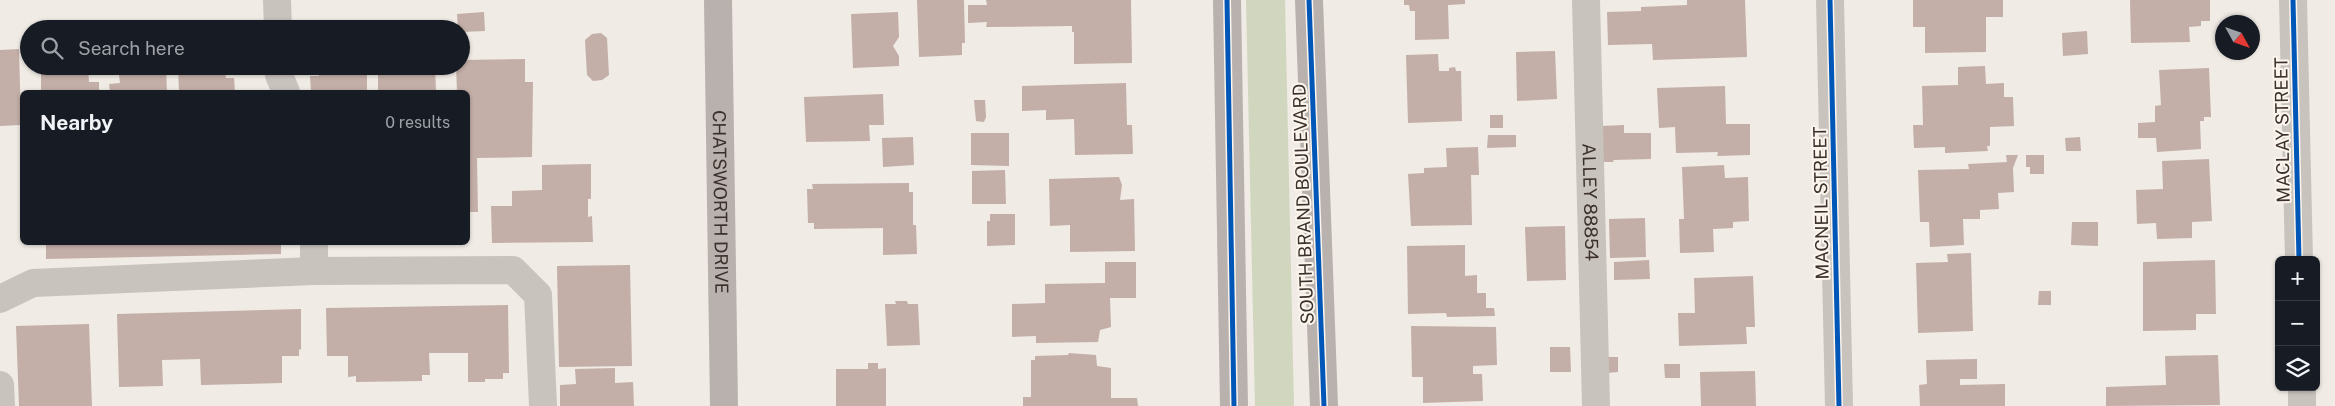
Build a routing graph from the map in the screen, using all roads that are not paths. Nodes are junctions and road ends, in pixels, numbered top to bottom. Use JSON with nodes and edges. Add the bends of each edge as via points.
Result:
{"nodes":[{"id":1,"x":277,"y":0,"type":"edge"},
{"id":2,"x":718,"y":0,"type":"edge"},
{"id":3,"x":1227,"y":0,"type":"edge"},
{"id":4,"x":1309,"y":0,"type":"edge"},
{"id":5,"x":1586,"y":0,"type":"edge"},
{"id":6,"x":1830,"y":0,"type":"edge"},
{"id":7,"x":2293,"y":0,"type":"edge"},
{"id":8,"x":278,"y":20,"type":"edge"},
{"id":9,"x":279,"y":75,"type":"edge"},
{"id":10,"x":285,"y":90,"type":"edge"},
{"id":11,"x":314,"y":245,"type":"edge"},
{"id":12,"x":2299,"y":256,"type":"edge"},
{"id":13,"x":314,"y":271,"type":"junction"},
{"id":14,"x":0,"y":299,"type":"edge"},
{"id":15,"x":0,"y":385,"type":"edge"},
{"id":16,"x":2302,"y":391,"type":"edge"},
{"id":17,"x":1,"y":406,"type":"edge"},
{"id":18,"x":543,"y":406,"type":"edge"},
{"id":19,"x":724,"y":406,"type":"edge"},
{"id":20,"x":1234,"y":406,"type":"edge"},
{"id":21,"x":1324,"y":406,"type":"edge"},
{"id":22,"x":1596,"y":406,"type":"edge"},
{"id":23,"x":1839,"y":406,"type":"edge"},
{"id":24,"x":2302,"y":406,"type":"edge"}],
"edges":[{"from":1,"to":8,"type":"street"},
{"from":2,"to":19,"type":"main road","name":"CHATSWORTH DRIVE"},
{"from":3,"to":20,"type":"main road"},
{"from":4,"to":21,"type":"main road","name":"SOUTH BRAND BOULEVARD"},
{"from":5,"to":22,"type":"street","name":"ALLEY 88854"},
{"from":6,"to":23,"type":"street","name":"MACNEIL STREET"},
{"from":7,"to":12,"type":"street","name":"MACLAY STREET"},
{"from":9,"to":10,"type":"street"},
{"from":11,"to":13,"type":"street"},
{"from":13,"to":14,"type":"street","via":[[33,283]]},
{"from":13,"to":18,"type":"street","via":[[513,270],[538,295]]},
{"from":15,"to":17,"type":"street"},
{"from":16,"to":24,"type":"street"}]}
